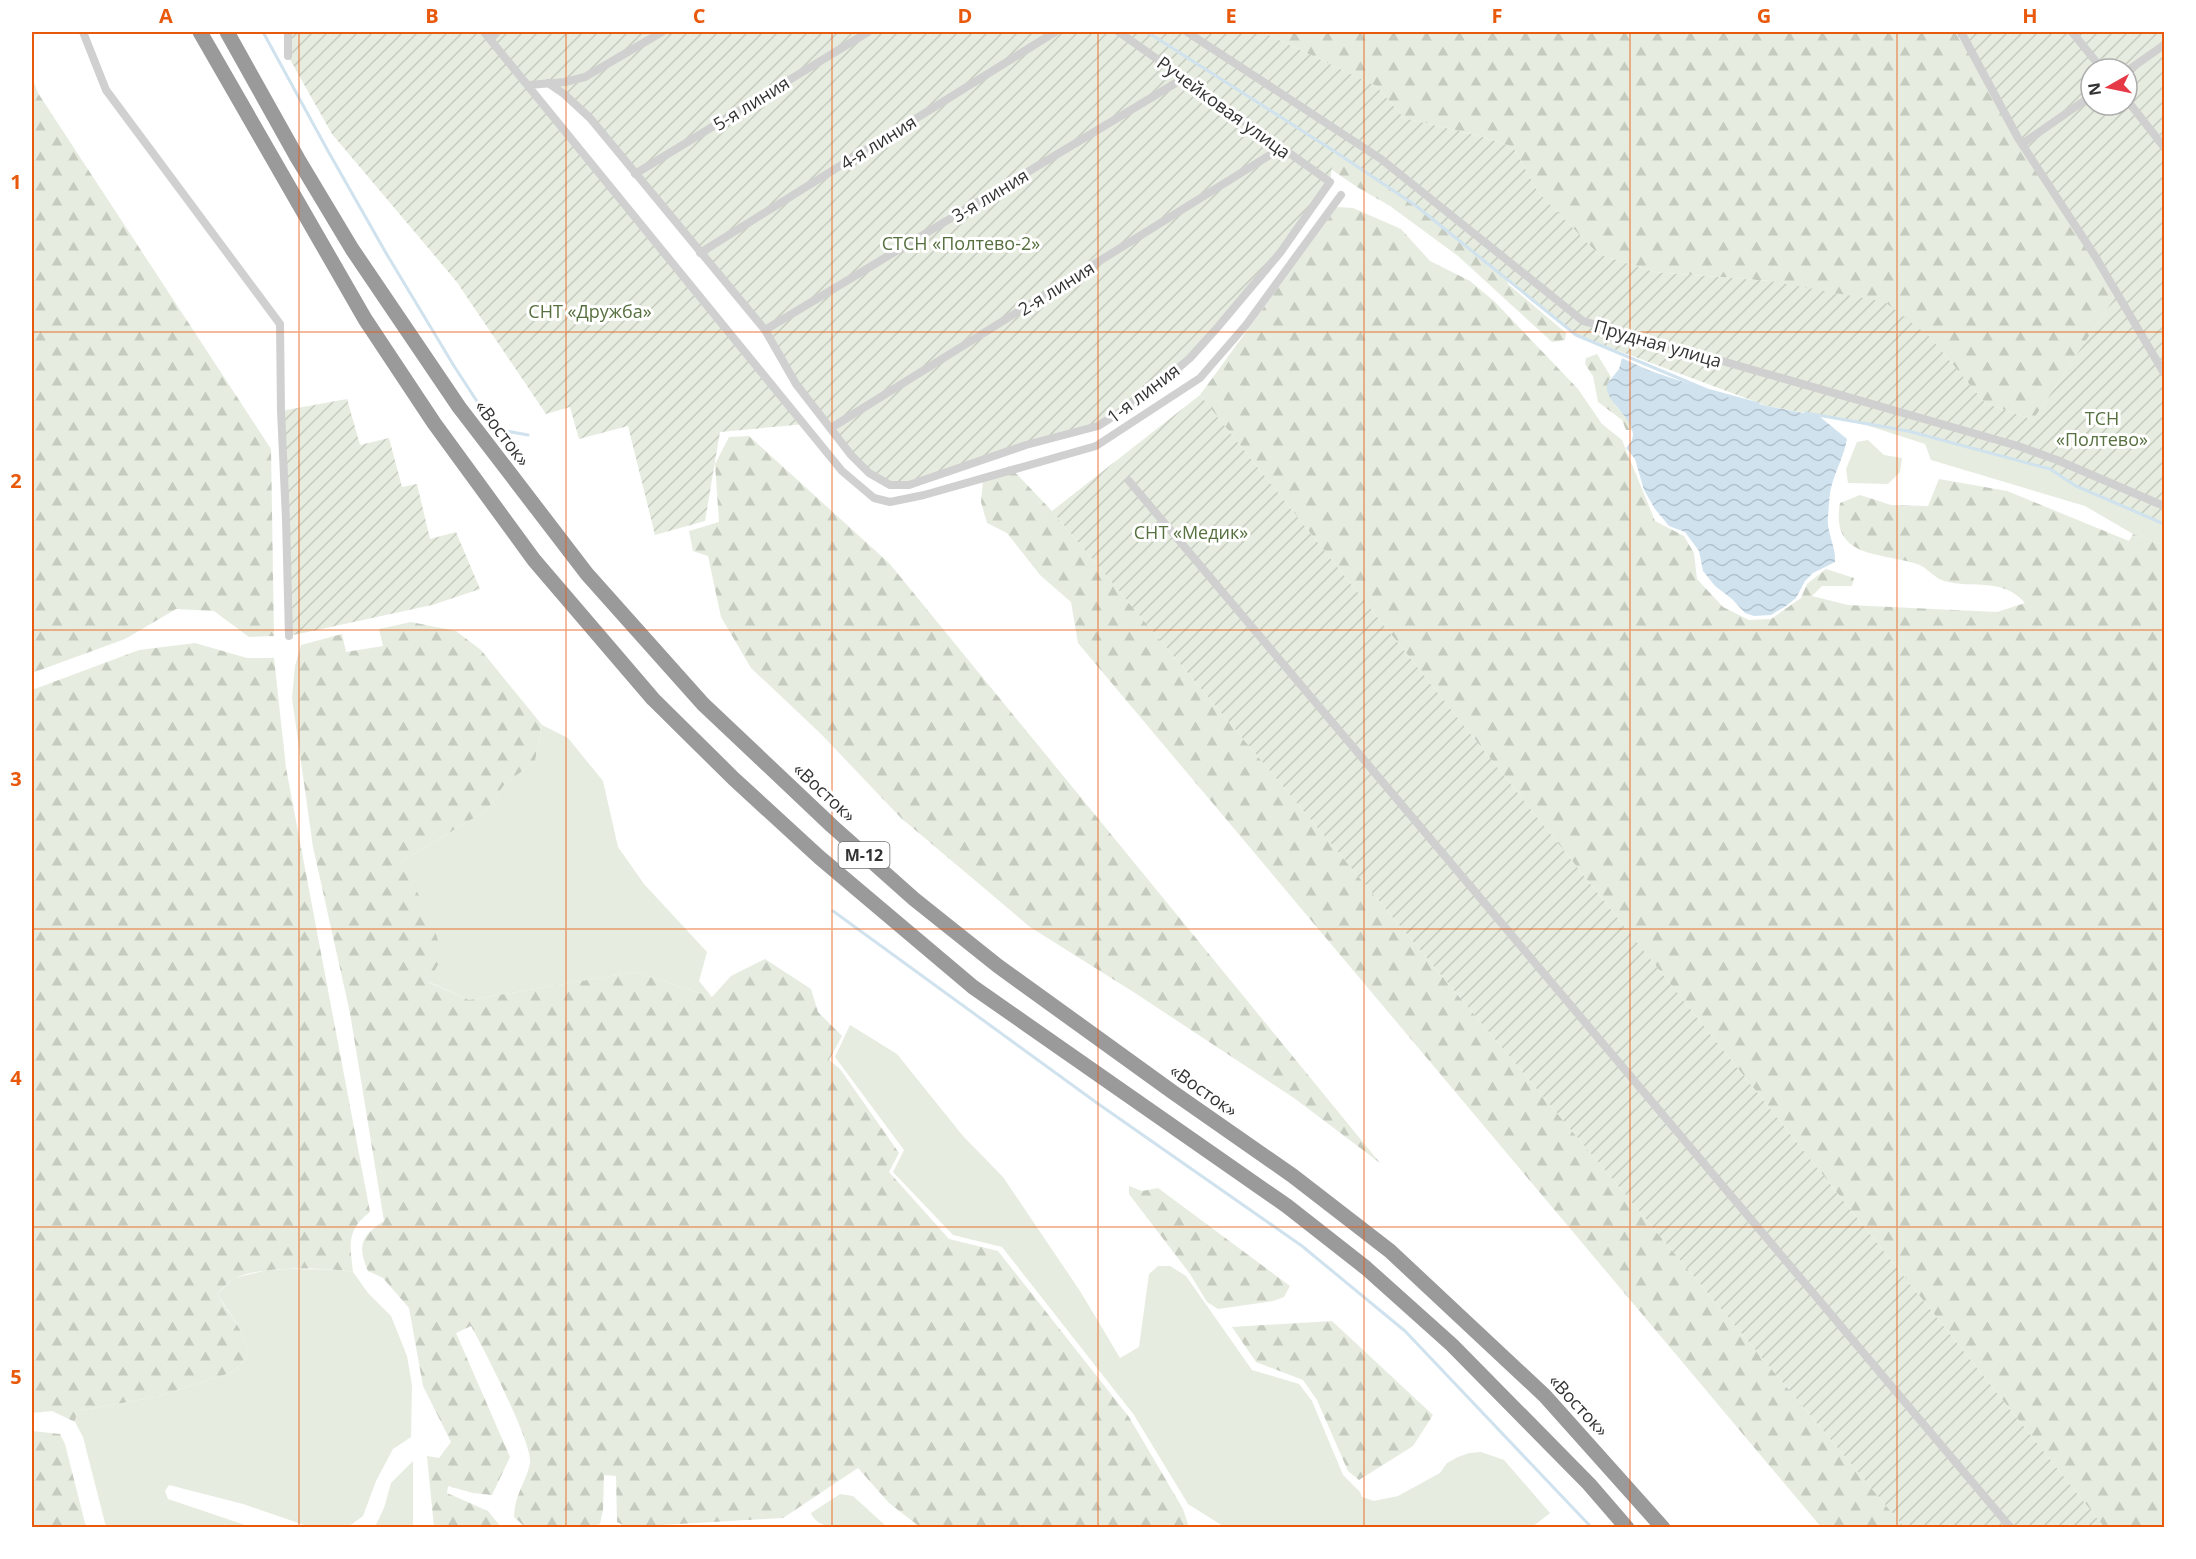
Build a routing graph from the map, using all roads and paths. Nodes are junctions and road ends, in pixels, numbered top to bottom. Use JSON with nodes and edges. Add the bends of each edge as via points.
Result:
{"nodes":[{"id":1,"x":83,"y":32,"type":"edge"},
{"id":2,"x":200,"y":32,"type":"edge"},
{"id":3,"x":227,"y":32,"type":"edge"},
{"id":4,"x":288,"y":32,"type":"edge"},
{"id":5,"x":484,"y":32,"type":"edge"},
{"id":6,"x":497,"y":32,"type":"edge"},
{"id":7,"x":662,"y":32,"type":"edge"},
{"id":8,"x":868,"y":32,"type":"edge"},
{"id":9,"x":1055,"y":32,"type":"edge"},
{"id":10,"x":1119,"y":32,"type":"edge"},
{"id":11,"x":1187,"y":32,"type":"edge"},
{"id":12,"x":1961,"y":32,"type":"edge"},
{"id":13,"x":2072,"y":32,"type":"edge"},
{"id":14,"x":491,"y":39,"type":"junction"},
{"id":15,"x":2164,"y":45,"type":"edge"},
{"id":16,"x":288,"y":56,"type":"dead end"},
{"id":17,"x":2092,"y":57,"type":"edge"},
{"id":18,"x":2139,"y":63,"type":"edge"},
{"id":19,"x":1184,"y":78,"type":"junction"},
{"id":20,"x":548,"y":83,"type":"junction"},
{"id":21,"x":529,"y":85,"type":"junction"},
{"id":22,"x":2079,"y":104,"type":"edge"},
{"id":23,"x":2139,"y":115,"type":"edge"},
{"id":24,"x":2022,"y":144,"type":"junction"},
{"id":25,"x":1281,"y":147,"type":"junction"},
{"id":26,"x":2164,"y":147,"type":"edge"},
{"id":27,"x":635,"y":174,"type":"junction"},
{"id":28,"x":1330,"y":182,"type":"joint"},
{"id":29,"x":1341,"y":195,"type":"dead end"},
{"id":30,"x":700,"y":253,"type":"junction"},
{"id":31,"x":765,"y":330,"type":"junction"},
{"id":32,"x":2164,"y":373,"type":"edge"},
{"id":33,"x":831,"y":428,"type":"junction"},
{"id":34,"x":1129,"y":481,"type":"dead end"},
{"id":35,"x":2164,"y":506,"type":"edge"},
{"id":36,"x":289,"y":636,"type":"dead end"},
{"id":37,"x":1627,"y":1527,"type":"edge"},
{"id":38,"x":1663,"y":1527,"type":"edge"},
{"id":39,"x":2011,"y":1527,"type":"edge"}],
"edges":[{"from":1,"to":36,"type":"street","via":[[106,90],[280,324]]},
{"from":2,"to":37,"type":"highway","number":"М-12","via":[[365,319],[434,423],[534,560],[653,699],[819,857],[973,987],[1287,1206],[1366,1268],[1452,1344]]},
{"from":3,"to":38,"type":"highway","name":"«Восток»","number":"М-12","via":[[346,239],[459,407],[587,574],[703,704],[914,899],[998,966],[1293,1176],[1390,1251],[1545,1396]]},
{"from":4,"to":16,"type":"street"},
{"from":5,"to":14,"type":"street"},
{"from":6,"to":14,"type":"street"},
{"from":7,"to":20,"type":"street","via":[[585,77]]},
{"from":8,"to":27,"type":"street","name":"5-я линия"},
{"from":9,"to":30,"type":"street","name":"4-я линия"},
{"from":10,"to":19,"type":"street","name":"Ручейковая улица"},
{"from":11,"to":35,"type":"street","name":"Прудная улица","via":[[1381,159],[1583,321],[2018,446]]},
{"from":12,"to":24,"type":"street"},
{"from":13,"to":17,"type":"street"},
{"from":14,"to":21,"type":"street"},
{"from":15,"to":18,"type":"street"},
{"from":19,"to":25,"type":"street","name":"Ручейковая улица"},
{"from":19,"to":31,"type":"street","name":"3-я линия"},
{"from":20,"to":21,"type":"street"},
{"from":20,"to":27,"type":"street","name":"1-я линия","via":[[590,118]]},
{"from":21,"to":29,"type":"street","via":[[842,471],[874,498],[890,502],[1096,446],[1200,378],[1246,325]]},
{"from":22,"to":24,"type":"street"},
{"from":23,"to":26,"type":"street"},
{"from":24,"to":32,"type":"street","via":[[2095,256]]},
{"from":25,"to":28,"type":"street","name":"Ручейковая улица"},
{"from":25,"to":33,"type":"street","name":"2-я линия"},
{"from":27,"to":30,"type":"street","name":"1-я линия"},
{"from":28,"to":33,"type":"street","name":"1-я линия","via":[[1280,253],[1190,358],[1148,394],[1098,426],[1026,445],[909,485],[890,485],[869,474]]},
{"from":30,"to":31,"type":"street","name":"1-я линия"},
{"from":31,"to":33,"type":"street","name":"1-я линия","via":[[796,384]]},
{"from":34,"to":39,"type":"street"}]}
